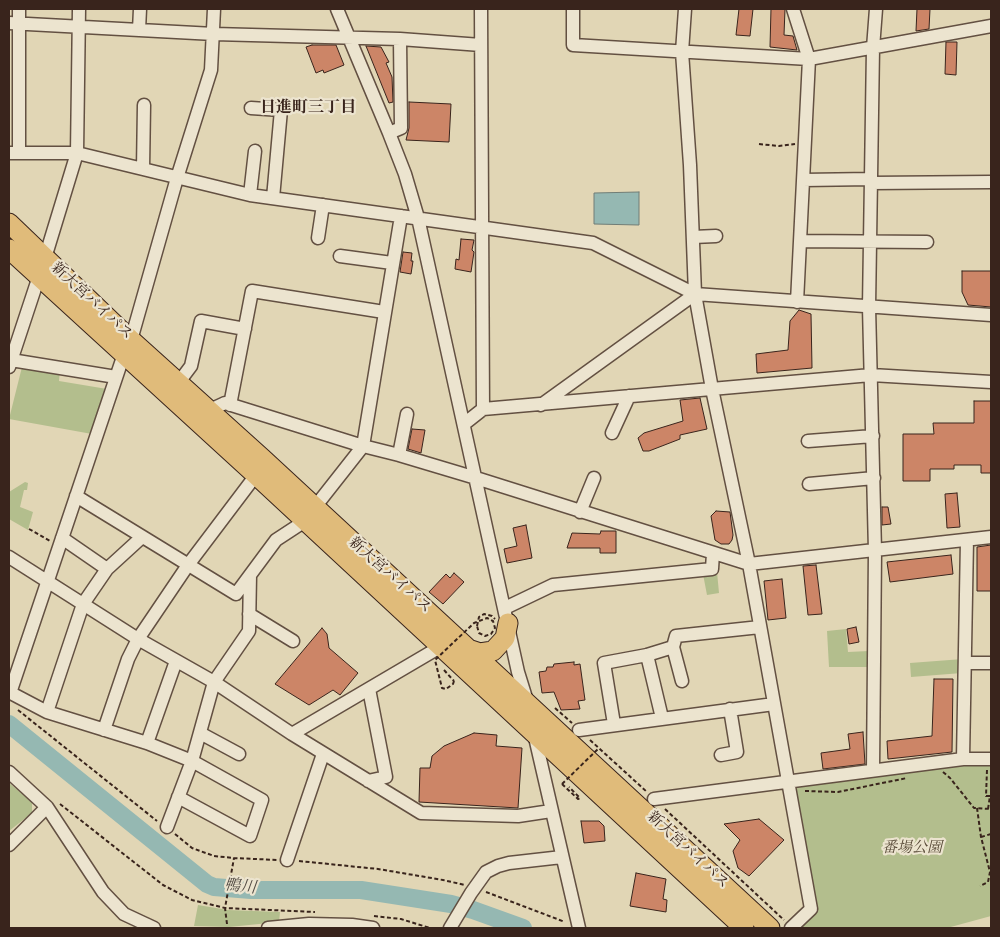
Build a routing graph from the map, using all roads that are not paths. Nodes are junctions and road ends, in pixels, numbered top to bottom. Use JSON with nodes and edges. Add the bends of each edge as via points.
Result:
{"nodes":[{"id":1,"x":19,"y":9,"type":"edge"},
{"id":2,"x":79,"y":9,"type":"edge"},
{"id":3,"x":140,"y":9,"type":"edge"},
{"id":4,"x":214,"y":9,"type":"edge"},
{"id":5,"x":337,"y":9,"type":"edge"},
{"id":6,"x":482,"y":9,"type":"edge"},
{"id":7,"x":573,"y":9,"type":"edge"},
{"id":8,"x":684,"y":9,"type":"edge"},
{"id":9,"x":793,"y":9,"type":"edge"},
{"id":10,"x":876,"y":9,"type":"edge"},
{"id":11,"x":14,"y":23,"type":"edge"},
{"id":12,"x":79,"y":26,"type":"junction"},
{"id":13,"x":991,"y":26,"type":"edge"},
{"id":14,"x":139,"y":30,"type":"junction"},
{"id":15,"x":214,"y":34,"type":"junction"},
{"id":16,"x":348,"y":36,"type":"junction"},
{"id":17,"x":400,"y":38,"type":"junction"},
{"id":18,"x":481,"y":45,"type":"junction"},
{"id":19,"x":873,"y":48,"type":"junction"},
{"id":20,"x":682,"y":52,"type":"junction"},
{"id":21,"x":809,"y":59,"type":"junction"},
{"id":22,"x":144,"y":105,"type":"dead end"},
{"id":23,"x":252,"y":108,"type":"dead end"},
{"id":24,"x":389,"y":133,"type":"junction"},
{"id":25,"x":255,"y":151,"type":"dead end"},
{"id":26,"x":14,"y":153,"type":"edge"},
{"id":27,"x":77,"y":153,"type":"junction"},
{"id":28,"x":142,"y":169,"type":"junction"},
{"id":29,"x":177,"y":178,"type":"junction"},
{"id":30,"x":802,"y":180,"type":"junction"},
{"id":31,"x":871,"y":181,"type":"junction"},
{"id":32,"x":991,"y":182,"type":"edge"},
{"id":33,"x":250,"y":195,"type":"junction"},
{"id":34,"x":272,"y":198,"type":"junction"},
{"id":35,"x":323,"y":206,"type":"junction"},
{"id":36,"x":401,"y":216,"type":"junction"},
{"id":37,"x":418,"y":218,"type":"junction"},
{"id":38,"x":9,"y":224,"type":"edge"},
{"id":39,"x":481,"y":227,"type":"junction"},
{"id":40,"x":716,"y":236,"type":"dead end"},
{"id":41,"x":693,"y":237,"type":"junction"},
{"id":42,"x":318,"y":238,"type":"dead end"},
{"id":43,"x":800,"y":241,"type":"junction"},
{"id":44,"x":870,"y":242,"type":"junction"},
{"id":45,"x":927,"y":242,"type":"dead end"},
{"id":46,"x":9,"y":249,"type":"edge"},
{"id":47,"x":340,"y":256,"type":"dead end"},
{"id":48,"x":45,"y":258,"type":"junction"},
{"id":49,"x":392,"y":263,"type":"junction"},
{"id":50,"x":38,"y":277,"type":"junction"},
{"id":51,"x":695,"y":294,"type":"junction"},
{"id":52,"x":797,"y":302,"type":"junction"},
{"id":53,"x":870,"y":307,"type":"junction"},
{"id":54,"x":384,"y":312,"type":"junction"},
{"id":55,"x":991,"y":316,"type":"edge"},
{"id":56,"x":245,"y":329,"type":"junction"},
{"id":57,"x":128,"y":347,"type":"junction"},
{"id":58,"x":11,"y":356,"type":"edge"},
{"id":59,"x":871,"y":375,"type":"junction"},
{"id":60,"x":116,"y":377,"type":"junction"},
{"id":61,"x":179,"y":382,"type":"junction"},
{"id":62,"x":991,"y":382,"type":"edge"},
{"id":63,"x":712,"y":389,"type":"junction"},
{"id":64,"x":629,"y":396,"type":"junction"},
{"id":65,"x":230,"y":405,"type":"junction"},
{"id":66,"x":541,"y":405,"type":"junction"},
{"id":67,"x":483,"y":409,"type":"junction"},
{"id":68,"x":210,"y":410,"type":"junction"},
{"id":69,"x":407,"y":414,"type":"dead end"},
{"id":70,"x":464,"y":424,"type":"junction"},
{"id":71,"x":612,"y":434,"type":"dead end"},
{"id":72,"x":873,"y":436,"type":"junction"},
{"id":73,"x":808,"y":441,"type":"dead end"},
{"id":74,"x":363,"y":446,"type":"junction"},
{"id":75,"x":399,"y":455,"type":"junction"},
{"id":76,"x":256,"y":475,"type":"junction"},
{"id":77,"x":476,"y":478,"type":"junction"},
{"id":78,"x":594,"y":478,"type":"dead end"},
{"id":79,"x":874,"y":478,"type":"junction"},
{"id":80,"x":809,"y":484,"type":"dead end"},
{"id":81,"x":76,"y":496,"type":"junction"},
{"id":82,"x":580,"y":512,"type":"junction"},
{"id":83,"x":310,"y":514,"type":"junction"},
{"id":84,"x":991,"y":536,"type":"edge"},
{"id":85,"x":142,"y":537,"type":"junction"},
{"id":86,"x":967,"y":540,"type":"junction"},
{"id":87,"x":60,"y":542,"type":"junction"},
{"id":88,"x":876,"y":551,"type":"junction"},
{"id":89,"x":712,"y":553,"type":"junction"},
{"id":90,"x":9,"y":557,"type":"edge"},
{"id":91,"x":749,"y":564,"type":"junction"},
{"id":92,"x":188,"y":565,"type":"junction"},
{"id":93,"x":107,"y":569,"type":"junction"},
{"id":94,"x":250,"y":575,"type":"junction"},
{"id":95,"x":47,"y":582,"type":"junction"},
{"id":96,"x":83,"y":604,"type":"junction"},
{"id":97,"x":249,"y":614,"type":"junction"},
{"id":98,"x":504,"y":620,"type":"junction"},
{"id":99,"x":760,"y":627,"type":"junction"},
{"id":100,"x":138,"y":639,"type":"junction"},
{"id":101,"x":293,"y":641,"type":"dead end"},
{"id":102,"x":673,"y":647,"type":"junction"},
{"id":103,"x":468,"y":649,"type":"junction"},
{"id":104,"x":434,"y":651,"type":"junction"},
{"id":105,"x":647,"y":655,"type":"junction"},
{"id":106,"x":176,"y":661,"type":"junction"},
{"id":107,"x":965,"y":663,"type":"junction"},
{"id":108,"x":991,"y":663,"type":"edge"},
{"id":109,"x":682,"y":681,"type":"dead end"},
{"id":110,"x":214,"y":682,"type":"junction"},
{"id":111,"x":369,"y":689,"type":"junction"},
{"id":112,"x":9,"y":692,"type":"edge"},
{"id":113,"x":774,"y":704,"type":"junction"},
{"id":114,"x":528,"y":705,"type":"junction"},
{"id":115,"x":730,"y":709,"type":"junction"},
{"id":116,"x":48,"y":712,"type":"junction"},
{"id":117,"x":662,"y":718,"type":"junction"},
{"id":118,"x":614,"y":724,"type":"junction"},
{"id":119,"x":104,"y":730,"type":"junction"},
{"id":120,"x":579,"y":730,"type":"dead end"},
{"id":121,"x":200,"y":733,"type":"junction"},
{"id":122,"x":292,"y":734,"type":"junction"},
{"id":123,"x":534,"y":734,"type":"junction"},
{"id":124,"x":147,"y":744,"type":"junction"},
{"id":125,"x":239,"y":754,"type":"dead end"},
{"id":126,"x":323,"y":754,"type":"junction"},
{"id":127,"x":721,"y":755,"type":"dead end"},
{"id":128,"x":963,"y":759,"type":"junction"},
{"id":129,"x":990,"y":759,"type":"edge"},
{"id":130,"x":192,"y":761,"type":"junction"},
{"id":131,"x":873,"y":770,"type":"junction"},
{"id":132,"x":9,"y":772,"type":"edge"},
{"id":133,"x":368,"y":781,"type":"junction"},
{"id":134,"x":788,"y":782,"type":"junction"},
{"id":135,"x":178,"y":797,"type":"junction"},
{"id":136,"x":654,"y":799,"type":"dead end"},
{"id":137,"x":53,"y":805,"type":"junction"},
{"id":138,"x":551,"y":811,"type":"junction"},
{"id":139,"x":167,"y":827,"type":"dead end"},
{"id":140,"x":9,"y":845,"type":"edge"},
{"id":141,"x":562,"y":857,"type":"junction"},
{"id":142,"x":287,"y":860,"type":"dead end"},
{"id":143,"x":373,"y":922,"type":"edge"},
{"id":144,"x":309,"y":926,"type":"edge"},
{"id":145,"x":574,"y":926,"type":"edge"},
{"id":146,"x":154,"y":928,"type":"edge"},
{"id":147,"x":268,"y":928,"type":"edge"},
{"id":148,"x":450,"y":928,"type":"edge"},
{"id":149,"x":744,"y":928,"type":"edge"},
{"id":150,"x":770,"y":928,"type":"edge"},
{"id":151,"x":791,"y":928,"type":"edge"}],
"edges":[{"from":1,"to":11,"type":"street"},
{"from":2,"to":12,"type":"street"},
{"from":3,"to":14,"type":"street"},
{"from":4,"to":15,"type":"street"},
{"from":5,"to":16,"type":"street"},
{"from":6,"to":18,"type":"street"},
{"from":7,"to":20,"type":"street","via":[[573,45]]},
{"from":8,"to":20,"type":"street"},
{"from":9,"to":21,"type":"street"},
{"from":10,"to":19,"type":"street"},
{"from":11,"to":12,"type":"street"},
{"from":11,"to":26,"type":"street"},
{"from":12,"to":14,"type":"street"},
{"from":12,"to":27,"type":"street"},
{"from":13,"to":19,"type":"street"},
{"from":14,"to":15,"type":"street"},
{"from":15,"to":16,"type":"street"},
{"from":15,"to":29,"type":"street","via":[[211,70]]},
{"from":16,"to":17,"type":"street"},
{"from":16,"to":24,"type":"street"},
{"from":17,"to":18,"type":"street"},
{"from":17,"to":24,"type":"street","via":[[401,128]]},
{"from":18,"to":39,"type":"street"},
{"from":19,"to":21,"type":"street"},
{"from":19,"to":31,"type":"street"},
{"from":20,"to":21,"type":"street"},
{"from":20,"to":41,"type":"street"},
{"from":21,"to":30,"type":"street"},
{"from":22,"to":28,"type":"street"},
{"from":23,"to":34,"type":"street","via":[[281,110]]},
{"from":24,"to":37,"type":"street"},
{"from":25,"to":33,"type":"street"},
{"from":26,"to":27,"type":"street"},
{"from":27,"to":28,"type":"street"},
{"from":27,"to":48,"type":"street"},
{"from":28,"to":29,"type":"street"},
{"from":29,"to":33,"type":"street"},
{"from":29,"to":57,"type":"street"},
{"from":30,"to":31,"type":"street"},
{"from":30,"to":43,"type":"street"},
{"from":31,"to":32,"type":"street"},
{"from":31,"to":44,"type":"street"},
{"from":33,"to":34,"type":"street"},
{"from":34,"to":35,"type":"street"},
{"from":35,"to":36,"type":"street"},
{"from":35,"to":42,"type":"street"},
{"from":36,"to":37,"type":"street"},
{"from":36,"to":49,"type":"street"},
{"from":37,"to":39,"type":"street"},
{"from":37,"to":70,"type":"street"},
{"from":38,"to":48,"type":"highway","name":"新大宮バイパス"},
{"from":39,"to":51,"type":"street","via":[[593,242]]},
{"from":39,"to":67,"type":"street"},
{"from":40,"to":41,"type":"street"},
{"from":41,"to":51,"type":"street"},
{"from":43,"to":44,"type":"street"},
{"from":43,"to":52,"type":"street"},
{"from":44,"to":45,"type":"street"},
{"from":44,"to":53,"type":"street"},
{"from":46,"to":50,"type":"highway","name":"新大宮バイパス"},
{"from":47,"to":49,"type":"street"},
{"from":48,"to":50,"type":"street"},
{"from":48,"to":57,"type":"highway","name":"新大宮バイパス"},
{"from":49,"to":54,"type":"street"},
{"from":50,"to":57,"type":"highway","name":"新大宮バイパス"},
{"from":50,"to":58,"type":"street"},
{"from":51,"to":52,"type":"street"},
{"from":51,"to":63,"type":"street"},
{"from":51,"to":66,"type":"street"},
{"from":52,"to":53,"type":"street"},
{"from":53,"to":55,"type":"street"},
{"from":53,"to":59,"type":"street"},
{"from":54,"to":56,"type":"street","via":[[252,291]]},
{"from":54,"to":74,"type":"street"},
{"from":56,"to":61,"type":"street","via":[[200,321],[191,366]]},
{"from":56,"to":65,"type":"street"},
{"from":57,"to":60,"type":"street"},
{"from":57,"to":61,"type":"highway","name":"新大宮バイパス"},
{"from":57,"to":76,"type":"highway","name":"新大宮バイパス"},
{"from":58,"to":60,"type":"street"},
{"from":59,"to":62,"type":"street"},
{"from":59,"to":63,"type":"street"},
{"from":59,"to":72,"type":"street"},
{"from":60,"to":81,"type":"street"},
{"from":61,"to":68,"type":"highway","name":"新大宮バイパス"},
{"from":63,"to":64,"type":"street"},
{"from":63,"to":91,"type":"street"},
{"from":64,"to":66,"type":"street"},
{"from":64,"to":71,"type":"street"},
{"from":65,"to":68,"type":"street","via":[[224,403]]},
{"from":65,"to":74,"type":"street"},
{"from":66,"to":67,"type":"street"},
{"from":67,"to":70,"type":"street"},
{"from":68,"to":83,"type":"highway","name":"新大宮バイパス"},
{"from":69,"to":75,"type":"street"},
{"from":70,"to":77,"type":"street"},
{"from":72,"to":73,"type":"street"},
{"from":72,"to":79,"type":"street"},
{"from":74,"to":75,"type":"street"},
{"from":74,"to":83,"type":"street"},
{"from":75,"to":77,"type":"street"},
{"from":76,"to":83,"type":"highway","name":"新大宮バイパス"},
{"from":76,"to":92,"type":"street"},
{"from":77,"to":82,"type":"street"},
{"from":77,"to":98,"type":"street"},
{"from":78,"to":82,"type":"street"},
{"from":79,"to":80,"type":"street"},
{"from":79,"to":88,"type":"street"},
{"from":81,"to":85,"type":"street"},
{"from":81,"to":87,"type":"street"},
{"from":82,"to":89,"type":"street"},
{"from":83,"to":94,"type":"street","via":[[276,540]]},
{"from":83,"to":103,"type":"highway","name":"新大宮バイパス"},
{"from":83,"to":104,"type":"highway","name":"新大宮バイパス"},
{"from":84,"to":86,"type":"street"},
{"from":85,"to":92,"type":"street"},
{"from":85,"to":93,"type":"street"},
{"from":86,"to":88,"type":"street"},
{"from":86,"to":107,"type":"street"},
{"from":87,"to":93,"type":"street"},
{"from":87,"to":95,"type":"street"},
{"from":88,"to":91,"type":"street"},
{"from":88,"to":131,"type":"street"},
{"from":89,"to":91,"type":"street"},
{"from":89,"to":98,"type":"street","via":[[712,569],[553,585]]},
{"from":90,"to":95,"type":"street"},
{"from":91,"to":99,"type":"street"},
{"from":92,"to":94,"type":"street","via":[[236,594]]},
{"from":92,"to":100,"type":"street"},
{"from":93,"to":96,"type":"street"},
{"from":94,"to":97,"type":"street"},
{"from":95,"to":96,"type":"street"},
{"from":95,"to":112,"type":"street"},
{"from":96,"to":100,"type":"street"},
{"from":96,"to":116,"type":"street"},
{"from":97,"to":101,"type":"street"},
{"from":97,"to":110,"type":"street","via":[[249,631]]},
{"from":98,"to":103,"type":"highway","via":[[505,638],[493,651],[480,653]]},
{"from":98,"to":114,"type":"street"},
{"from":99,"to":102,"type":"street","via":[[676,636]]},
{"from":99,"to":113,"type":"street"},
{"from":100,"to":106,"type":"street"},
{"from":100,"to":119,"type":"street"},
{"from":102,"to":105,"type":"street"},
{"from":102,"to":109,"type":"street"},
{"from":103,"to":114,"type":"highway","name":"新大宮バイパス"},
{"from":104,"to":111,"type":"street"},
{"from":104,"to":123,"type":"highway","name":"新大宮バイパス"},
{"from":105,"to":117,"type":"street"},
{"from":105,"to":118,"type":"street","via":[[604,664]]},
{"from":106,"to":110,"type":"street"},
{"from":106,"to":124,"type":"street"},
{"from":107,"to":108,"type":"street"},
{"from":107,"to":128,"type":"street"},
{"from":110,"to":121,"type":"street"},
{"from":110,"to":122,"type":"street"},
{"from":111,"to":122,"type":"street"},
{"from":111,"to":133,"type":"street","via":[[386,777]]},
{"from":112,"to":116,"type":"street"},
{"from":113,"to":115,"type":"street"},
{"from":113,"to":134,"type":"street"},
{"from":114,"to":123,"type":"street"},
{"from":114,"to":150,"type":"highway","name":"新大宮バイパス"},
{"from":115,"to":117,"type":"street"},
{"from":115,"to":127,"type":"street","via":[[737,752]]},
{"from":116,"to":119,"type":"street"},
{"from":117,"to":118,"type":"street"},
{"from":118,"to":120,"type":"street"},
{"from":119,"to":124,"type":"street"},
{"from":121,"to":125,"type":"street"},
{"from":121,"to":130,"type":"street"},
{"from":122,"to":126,"type":"street"},
{"from":123,"to":138,"type":"street"},
{"from":123,"to":149,"type":"highway","name":"新大宮バイパス"},
{"from":124,"to":130,"type":"street"},
{"from":126,"to":133,"type":"street"},
{"from":126,"to":142,"type":"street"},
{"from":128,"to":129,"type":"street"},
{"from":128,"to":131,"type":"street"},
{"from":130,"to":135,"type":"street"},
{"from":130,"to":135,"type":"street","via":[[262,800],[250,836]]},
{"from":131,"to":134,"type":"street"},
{"from":132,"to":137,"type":"street"},
{"from":133,"to":138,"type":"street","via":[[421,813],[518,816]]},
{"from":134,"to":136,"type":"street"},
{"from":134,"to":151,"type":"street","via":[[811,909]]},
{"from":135,"to":139,"type":"street"},
{"from":137,"to":140,"type":"street"},
{"from":137,"to":146,"type":"street","via":[[103,892],[124,914]]},
{"from":138,"to":141,"type":"street"},
{"from":141,"to":145,"type":"street"},
{"from":141,"to":148,"type":"street","via":[[520,861],[486,872]]},
{"from":143,"to":144,"type":"street"},
{"from":144,"to":147,"type":"street"}]}
